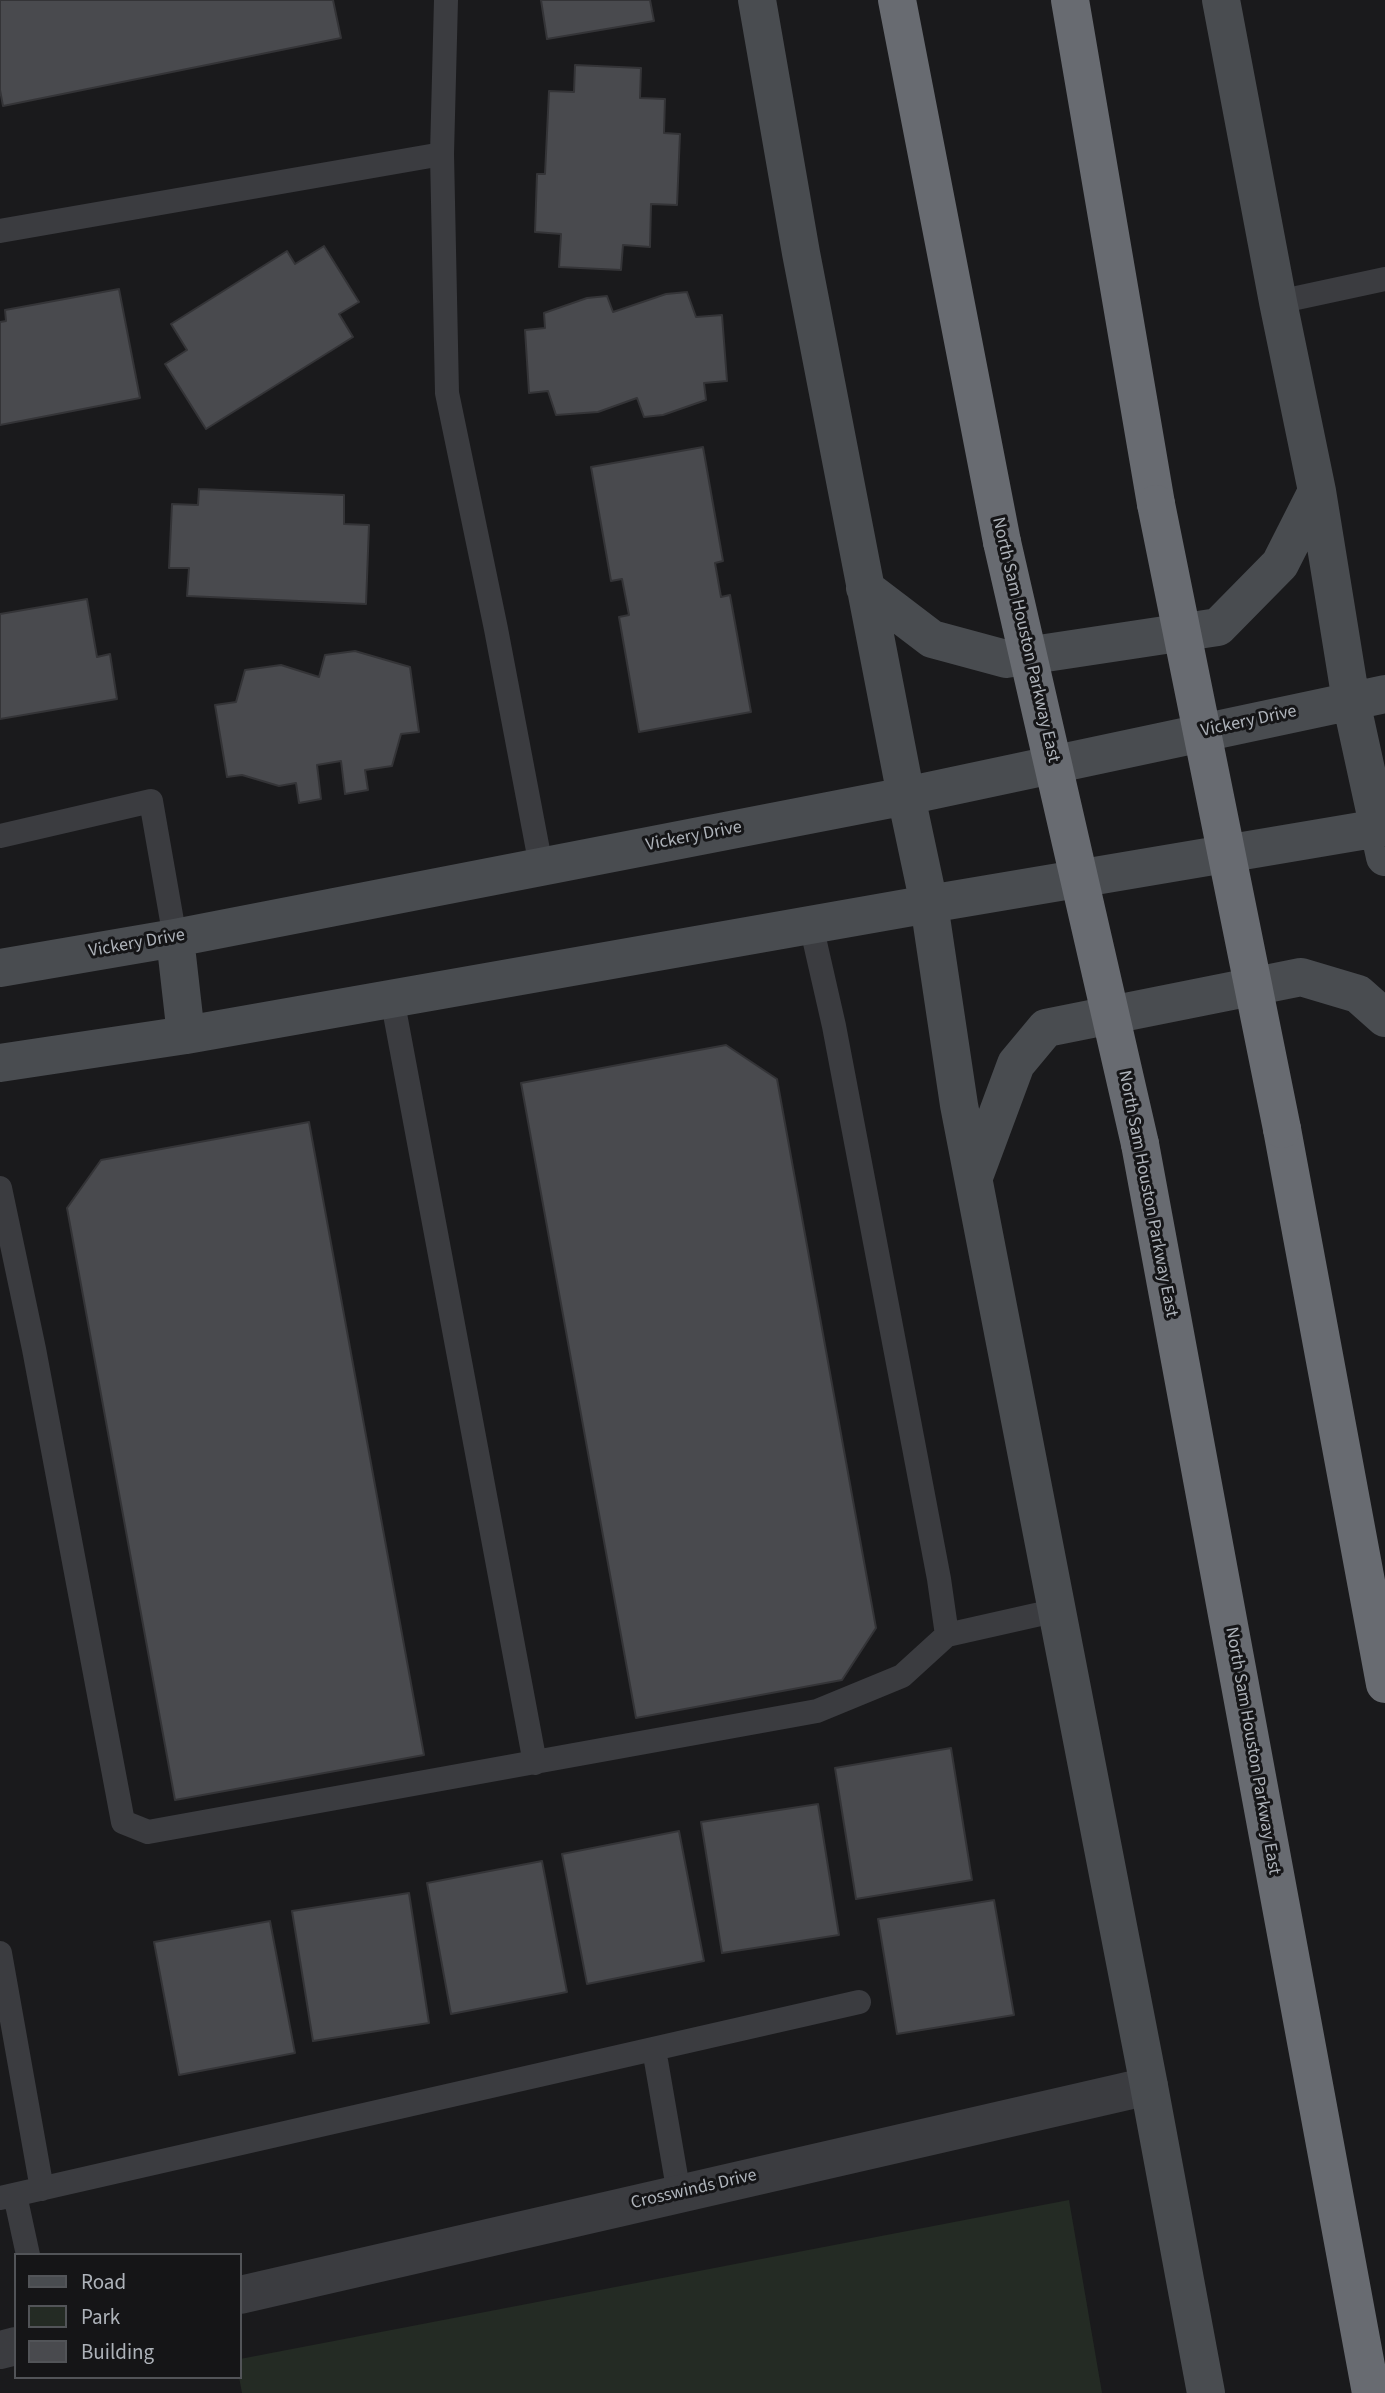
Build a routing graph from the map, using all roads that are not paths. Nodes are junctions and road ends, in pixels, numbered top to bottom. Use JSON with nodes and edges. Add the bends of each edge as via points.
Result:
{"nodes":[{"id":1,"x":446,"y":0,"type":"edge"},
{"id":2,"x":757,"y":0,"type":"edge"},
{"id":3,"x":897,"y":0,"type":"edge"},
{"id":4,"x":1070,"y":0,"type":"edge"},
{"id":5,"x":1220,"y":0,"type":"edge"},
{"id":6,"x":442,"y":154,"type":"junction"},
{"id":7,"x":0,"y":231,"type":"edge"},
{"id":8,"x":1385,"y":279,"type":"edge"},
{"id":9,"x":1278,"y":302,"type":"junction"},
{"id":10,"x":1317,"y":491,"type":"junction"},
{"id":11,"x":865,"y":588,"type":"junction"},
{"id":12,"x":1368,"y":698,"type":"edge"},
{"id":13,"x":906,"y":796,"type":"junction"},
{"id":14,"x":0,"y":836,"type":"edge"},
{"id":15,"x":1383,"y":837,"type":"edge"},
{"id":16,"x":541,"y":866,"type":"junction"},
{"id":17,"x":929,"y":904,"type":"junction"},
{"id":18,"x":811,"y":925,"type":"junction"},
{"id":19,"x":175,"y":938,"type":"junction"},
{"id":20,"x":0,"y":968,"type":"edge"},
{"id":21,"x":392,"y":998,"type":"junction"},
{"id":22,"x":1385,"y":1018,"type":"edge"},
{"id":23,"x":186,"y":1035,"type":"junction"},
{"id":24,"x":0,"y":1063,"type":"edge"},
{"id":25,"x":974,"y":1179,"type":"junction"},
{"id":26,"x":0,"y":1188,"type":"edge"},
{"id":27,"x":1058,"y":1610,"type":"junction"},
{"id":28,"x":947,"y":1635,"type":"junction"},
{"id":29,"x":1385,"y":1684,"type":"edge"},
{"id":30,"x":535,"y":1763,"type":"junction"},
{"id":31,"x":0,"y":1953,"type":"edge"},
{"id":32,"x":859,"y":2001,"type":"dead end"},
{"id":33,"x":654,"y":2049,"type":"junction"},
{"id":34,"x":1149,"y":2086,"type":"junction"},
{"id":35,"x":42,"y":2189,"type":"junction"},
{"id":36,"x":679,"y":2194,"type":"junction"},
{"id":37,"x":7,"y":2196,"type":"edge"},
{"id":38,"x":27,"y":2253,"type":"edge"},
{"id":39,"x":242,"y":2295,"type":"edge"},
{"id":40,"x":1206,"y":2393,"type":"edge"},
{"id":41,"x":1371,"y":2393,"type":"edge"}],
"edges":[{"from":1,"to":6,"type":"lane"},
{"from":2,"to":11,"type":"main road"},
{"from":3,"to":41,"type":"highway","name":"North Sam Houston Parkway East","bridge":true,"via":[[1002,542],[1140,1144]]},
{"from":4,"to":29,"type":"highway","bridge":true,"via":[[1156,504],[1282,1129]]},
{"from":5,"to":9,"type":"main road"},
{"from":6,"to":7,"type":"lane"},
{"from":6,"to":16,"type":"lane","via":[[447,393]]},
{"from":8,"to":9,"type":"lane"},
{"from":9,"to":10,"type":"main road"},
{"from":10,"to":11,"type":"main road","via":[[1280,564],[1218,627],[1006,659],[932,639]]},
{"from":10,"to":12,"type":"main road"},
{"from":11,"to":13,"type":"main road"},
{"from":12,"to":13,"type":"main road","name":"Vickery Drive"},
{"from":12,"to":15,"type":"main road"},
{"from":13,"to":16,"type":"main road","name":"Vickery Drive"},
{"from":13,"to":17,"type":"main road"},
{"from":14,"to":19,"type":"lane","via":[[151,801]]},
{"from":15,"to":17,"type":"main road"},
{"from":16,"to":19,"type":"main road","name":"Vickery Drive"},
{"from":17,"to":18,"type":"main road"},
{"from":17,"to":25,"type":"main road"},
{"from":18,"to":21,"type":"main road"},
{"from":18,"to":28,"type":"lane"},
{"from":19,"to":20,"type":"main road","name":"Vickery Drive"},
{"from":19,"to":23,"type":"main road"},
{"from":21,"to":23,"type":"main road"},
{"from":21,"to":30,"type":"lane"},
{"from":22,"to":25,"type":"main road","via":[[1358,994],[1301,977],[1046,1028],[1016,1064]]},
{"from":23,"to":24,"type":"main road"},
{"from":25,"to":27,"type":"main road"},
{"from":26,"to":30,"type":"lane","via":[[123,1822],[148,1832]]},
{"from":27,"to":28,"type":"lane"},
{"from":27,"to":34,"type":"main road"},
{"from":28,"to":30,"type":"lane","via":[[902,1676],[817,1711]]},
{"from":31,"to":35,"type":"lane"},
{"from":32,"to":33,"type":"lane"},
{"from":33,"to":35,"type":"lane"},
{"from":33,"to":36,"type":"lane"},
{"from":34,"to":36,"type":"street","name":"Crosswinds Drive"},
{"from":34,"to":40,"type":"main road"},
{"from":35,"to":37,"type":"lane"},
{"from":36,"to":39,"type":"street","name":"Crosswinds Drive"},
{"from":37,"to":38,"type":"lane"}]}
